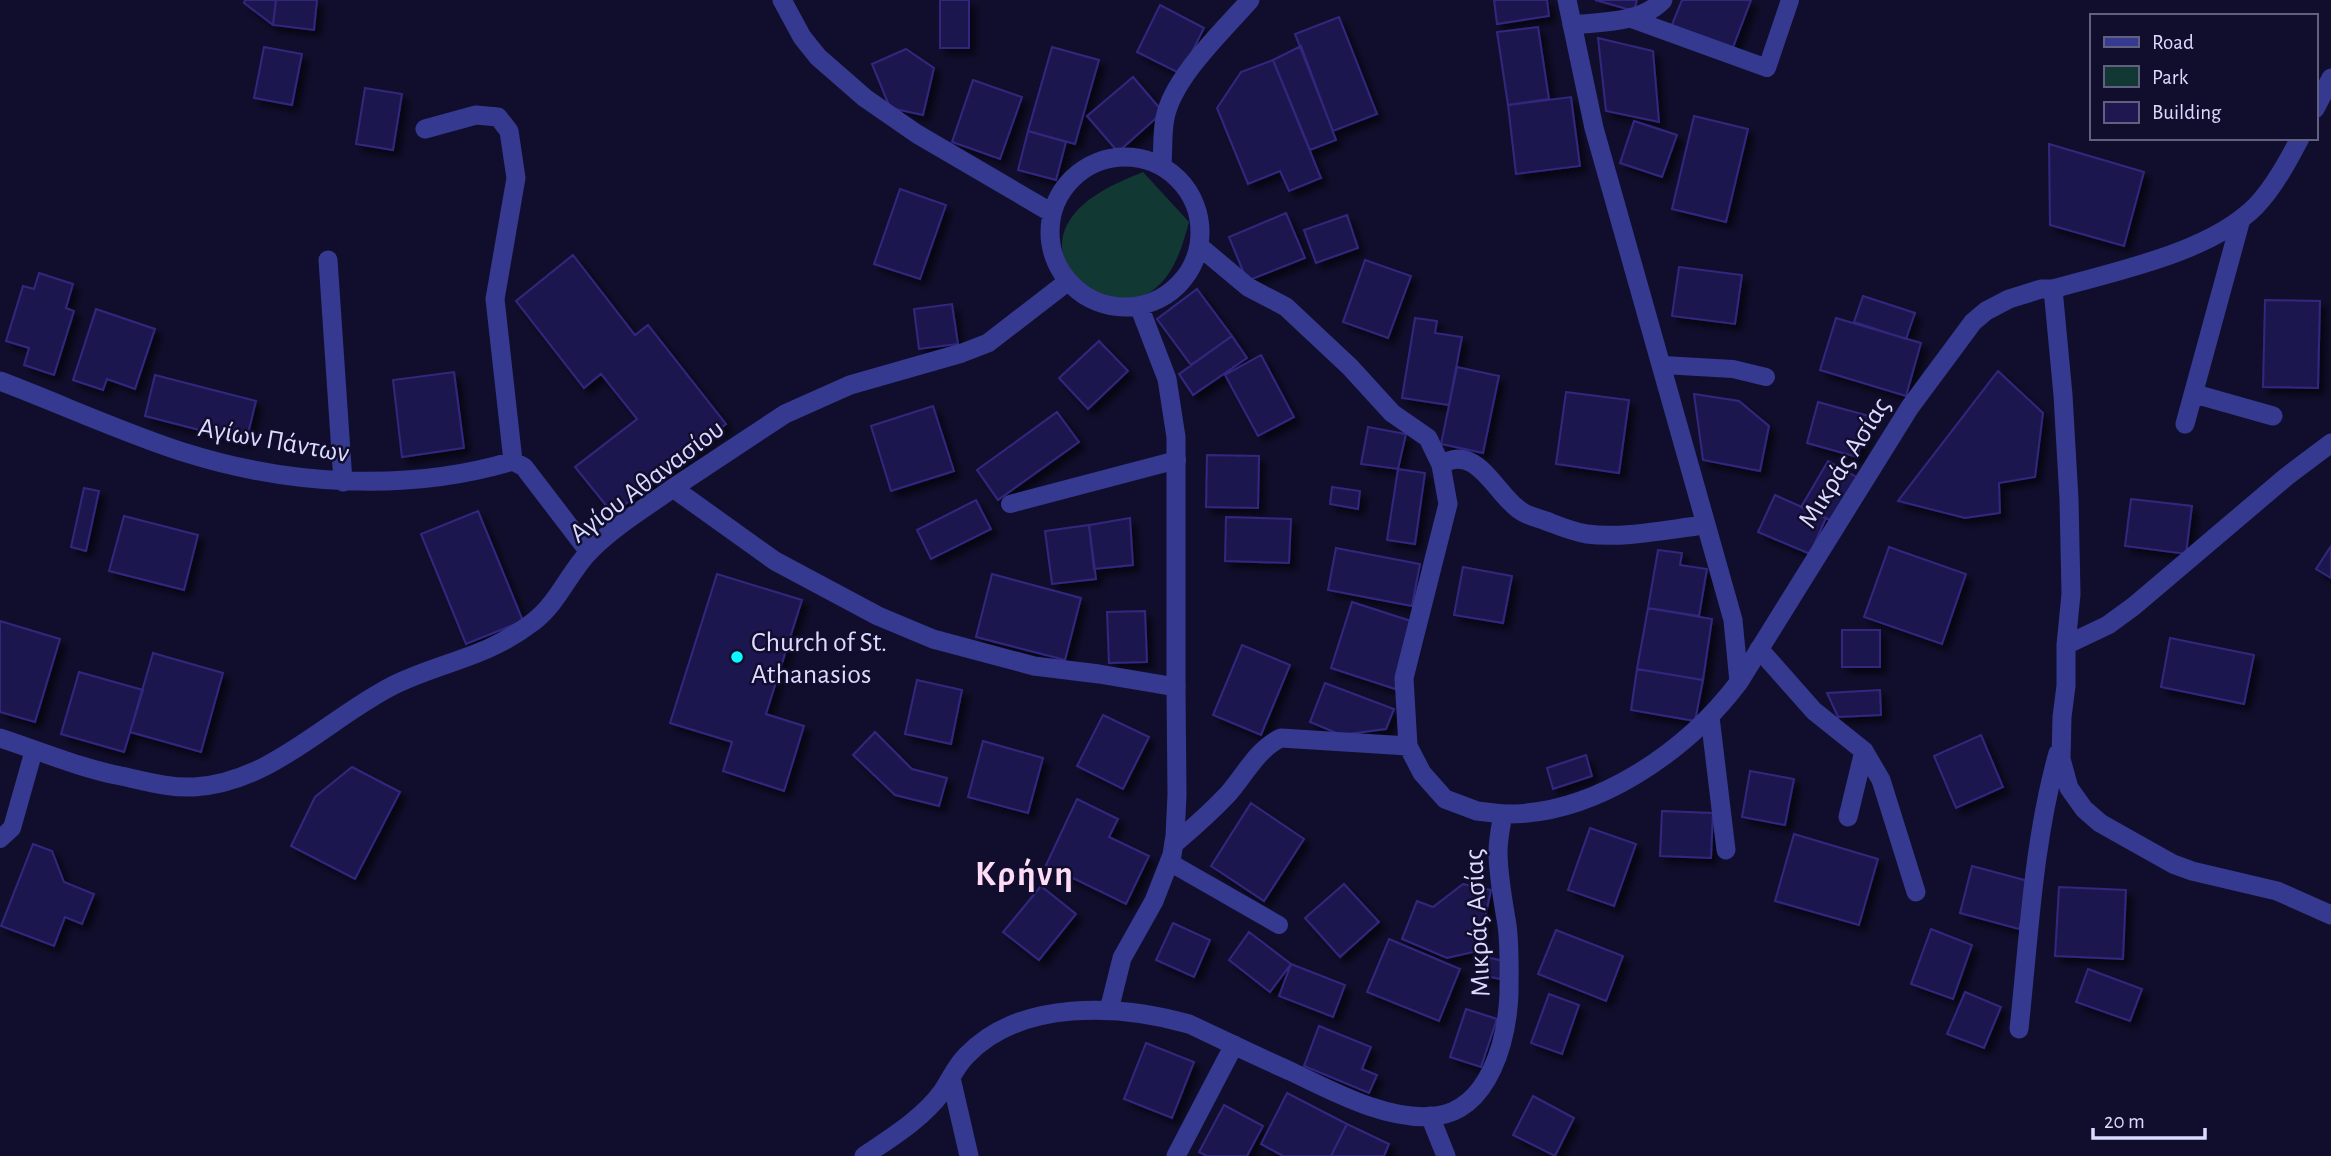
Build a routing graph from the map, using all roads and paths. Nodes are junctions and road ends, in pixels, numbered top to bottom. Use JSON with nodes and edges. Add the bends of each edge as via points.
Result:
{"nodes":[{"id":1,"x":782,"y":0,"type":"edge"},
{"id":2,"x":1250,"y":0,"type":"edge"},
{"id":3,"x":1567,"y":0,"type":"edge"},
{"id":4,"x":1662,"y":0,"type":"edge"},
{"id":5,"x":1790,"y":0,"type":"edge"},
{"id":6,"x":1629,"y":18,"type":"junction"},
{"id":7,"x":1572,"y":25,"type":"junction"},
{"id":8,"x":2331,"y":78,"type":"edge"},
{"id":9,"x":2317,"y":105,"type":"edge"},
{"id":10,"x":425,"y":129,"type":"dead end"},
{"id":11,"x":2299,"y":140,"type":"edge"},
{"id":12,"x":1162,"y":166,"type":"junction"},
{"id":13,"x":1052,"y":213,"type":"junction"},
{"id":14,"x":2241,"y":219,"type":"junction"},
{"id":15,"x":1199,"y":246,"type":"junction"},
{"id":16,"x":328,"y":260,"type":"dead end"},
{"id":17,"x":1068,"y":282,"type":"junction"},
{"id":18,"x":2053,"y":289,"type":"junction"},
{"id":19,"x":1139,"y":306,"type":"junction"},
{"id":20,"x":1662,"y":365,"type":"junction"},
{"id":21,"x":1766,"y":377,"type":"dead end"},
{"id":22,"x":0,"y":381,"type":"edge"},
{"id":23,"x":2195,"y":394,"type":"junction"},
{"id":24,"x":2273,"y":416,"type":"dead end"},
{"id":25,"x":2185,"y":424,"type":"dead end"},
{"id":26,"x":2331,"y":443,"type":"edge"},
{"id":27,"x":1177,"y":460,"type":"junction"},
{"id":28,"x":513,"y":461,"type":"junction"},
{"id":29,"x":1441,"y":465,"type":"junction"},
{"id":30,"x":343,"y":482,"type":"junction"},
{"id":31,"x":673,"y":488,"type":"junction"},
{"id":32,"x":1010,"y":504,"type":"dead end"},
{"id":33,"x":1705,"y":525,"type":"junction"},
{"id":34,"x":589,"y":552,"type":"junction"},
{"id":35,"x":2066,"y":645,"type":"junction"},
{"id":36,"x":1759,"y":649,"type":"junction"},
{"id":37,"x":1739,"y":682,"type":"junction"},
{"id":38,"x":1176,"y":687,"type":"junction"},
{"id":39,"x":1710,"y":717,"type":"junction"},
{"id":40,"x":2063,"y":735,"type":"junction"},
{"id":41,"x":0,"y":738,"type":"edge"},
{"id":42,"x":1408,"y":746,"type":"junction"},
{"id":43,"x":34,"y":750,"type":"junction"},
{"id":44,"x":1864,"y":751,"type":"junction"},
{"id":45,"x":1503,"y":814,"type":"junction"},
{"id":46,"x":1848,"y":817,"type":"dead end"},
{"id":47,"x":0,"y":839,"type":"edge"},
{"id":48,"x":1726,"y":850,"type":"dead end"},
{"id":49,"x":1172,"y":853,"type":"junction"},
{"id":50,"x":1916,"y":892,"type":"dead end"},
{"id":51,"x":2331,"y":915,"type":"edge"},
{"id":52,"x":1279,"y":925,"type":"dead end"},
{"id":53,"x":1109,"y":1010,"type":"junction"},
{"id":54,"x":2019,"y":1030,"type":"dead end"},
{"id":55,"x":1234,"y":1045,"type":"junction"},
{"id":56,"x":951,"y":1078,"type":"junction"},
{"id":57,"x":1430,"y":1116,"type":"junction"},
{"id":58,"x":864,"y":1156,"type":"edge"},
{"id":59,"x":969,"y":1156,"type":"edge"},
{"id":60,"x":1176,"y":1156,"type":"edge"},
{"id":61,"x":1446,"y":1156,"type":"edge"}],
"edges":[{"from":1,"to":13,"type":"street","via":[[818,57],[865,98]]},
{"from":2,"to":12,"type":"street","via":[[1196,61],[1177,90],[1165,116]]},
{"from":3,"to":7,"type":"street"},
{"from":4,"to":6,"type":"street","via":[[1655,8]]},
{"from":5,"to":6,"type":"lane","via":[[1767,68]]},
{"from":6,"to":7,"type":"street"},
{"from":7,"to":20,"type":"street","via":[[1594,128]]},
{"from":8,"to":9,"type":"street"},
{"from":10,"to":28,"type":"street","via":[[476,115],[498,117],[509,131],[516,178],[495,299]]},
{"from":11,"to":14,"type":"street","name":"Μικράς Ασίας","via":[[2273,184]]},
{"from":12,"to":13,"type":"street","via":[[1129,157],[1096,163],[1068,183]]},
{"from":12,"to":15,"type":"street","via":[[1193,201],[1199,218]]},
{"from":13,"to":17,"type":"street","via":[[1051,247]]},
{"from":14,"to":18,"type":"street","name":"Μικράς Ασίας","via":[[2193,246]]},
{"from":14,"to":23,"type":"street"},
{"from":15,"to":19,"type":"street","via":[[1193,265],[1174,289]]},
{"from":15,"to":29,"type":"street","via":[[1248,287],[1286,307],[1392,414],[1428,438]]},
{"from":16,"to":30,"type":"street"},
{"from":17,"to":19,"type":"street","via":[[1106,306]]},
{"from":17,"to":31,"type":"street","name":"Αγίου Αθανασίου","via":[[988,343],[850,386],[785,414]]},
{"from":18,"to":35,"type":"street","via":[[2069,499],[2071,594]]},
{"from":18,"to":36,"type":"street","name":"Μικράς Ασίας","via":[[2009,299],[1973,322],[1910,407]]},
{"from":19,"to":27,"type":"street","via":[[1167,379]]},
{"from":20,"to":21,"type":"lane","via":[[1733,369]]},
{"from":20,"to":33,"type":"street"},
{"from":22,"to":30,"type":"street","name":"Αγίων Πάντων","via":[[184,453],[284,475]]},
{"from":23,"to":24,"type":"street"},
{"from":23,"to":25,"type":"street"},
{"from":26,"to":35,"type":"street","via":[[2134,606],[2108,625]]},
{"from":27,"to":32,"type":"lane"},
{"from":27,"to":38,"type":"street"},
{"from":28,"to":30,"type":"street","name":"Αγίων Πάντων","via":[[405,481]]},
{"from":28,"to":34,"type":"street","via":[[524,467]]},
{"from":29,"to":33,"type":"street","via":[[1458,460],[1482,468],[1520,511],[1588,534]]},
{"from":29,"to":42,"type":"street","via":[[1448,504],[1404,678]]},
{"from":31,"to":34,"type":"street","name":"Αγίου Αθανασίου"},
{"from":31,"to":38,"type":"street","via":[[775,561],[878,616],[933,639],[1034,666]]},
{"from":33,"to":37,"type":"street","via":[[1733,620]]},
{"from":34,"to":43,"type":"street","name":"Αγίου Αθανασίου","via":[[544,614],[503,643],[363,701],[277,759],[231,781],[191,787],[143,782],[103,774]]},
{"from":35,"to":40,"type":"street"},
{"from":36,"to":37,"type":"street","name":"Μικράς Ασίας"},
{"from":36,"to":44,"type":"street","via":[[1814,711]]},
{"from":37,"to":39,"type":"street","name":"Μικράς Ασίας"},
{"from":38,"to":49,"type":"street","via":[[1177,795]]},
{"from":39,"to":45,"type":"street","name":"Μικράς Ασίας","via":[[1669,753],[1603,790],[1541,812]]},
{"from":39,"to":48,"type":"street"},
{"from":40,"to":51,"type":"street","via":[[2061,759],[2070,788],[2100,823],[2173,864],[2277,891]]},
{"from":40,"to":54,"type":"street","via":[[2039,844]]},
{"from":41,"to":43,"type":"street","name":"Αγίου Αθανασίου"},
{"from":42,"to":45,"type":"street","via":[[1422,773],[1445,799],[1477,811]]},
{"from":42,"to":49,"type":"street","via":[[1273,741]]},
{"from":43,"to":47,"type":"lane","via":[[12,828]]},
{"from":44,"to":46,"type":"street"},
{"from":44,"to":50,"type":"street","via":[[1881,780]]},
{"from":45,"to":57,"type":"street","name":"Μικράς Ασίας","via":[[1498,849],[1509,991],[1503,1044],[1471,1097],[1453,1111]]},
{"from":49,"to":52,"type":"lane"},
{"from":49,"to":53,"type":"street","via":[[1154,901],[1119,965]]},
{"from":53,"to":55,"type":"street","name":"Μικράς Ασίας","via":[[1168,1018]]},
{"from":53,"to":56,"type":"street","name":"Μικράς Ασίας","via":[[1045,1016],[1005,1027],[965,1056]]},
{"from":55,"to":57,"type":"street","name":"Μικράς Ασίας","via":[[1370,1106]]},
{"from":55,"to":60,"type":"street"},
{"from":56,"to":58,"type":"street","name":"Μικράς Ασίας","via":[[922,1115]]},
{"from":56,"to":59,"type":"street"},
{"from":57,"to":61,"type":"street"}]}
